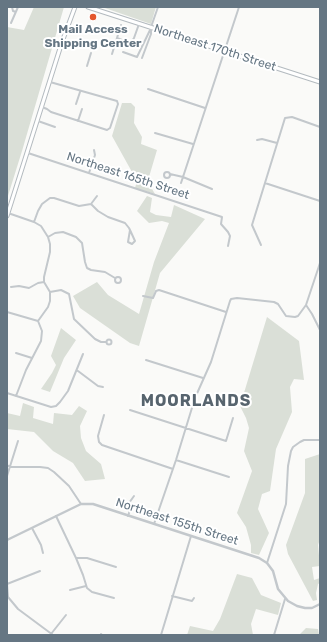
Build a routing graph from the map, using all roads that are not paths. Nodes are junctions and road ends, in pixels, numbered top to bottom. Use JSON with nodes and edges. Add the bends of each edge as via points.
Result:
{"nodes":[{"id":1,"x":12,"y":7,"type":"edge"},
{"id":2,"x":18,"y":7,"type":"edge"},
{"id":3,"x":75,"y":7,"type":"edge"},
{"id":4,"x":88,"y":7,"type":"edge"},
{"id":5,"x":158,"y":7,"type":"edge"},
{"id":6,"x":239,"y":7,"type":"edge"},
{"id":7,"x":16,"y":12,"type":"junction"},
{"id":8,"x":11,"y":23,"type":"dead end"},
{"id":9,"x":139,"y":24,"type":"junction"},
{"id":10,"x":121,"y":25,"type":"dead end"},
{"id":11,"x":151,"y":28,"type":"junction"},
{"id":12,"x":117,"y":38,"type":"junction"},
{"id":13,"x":224,"y":51,"type":"junction"},
{"id":14,"x":123,"y":52,"type":"dead end"},
{"id":15,"x":91,"y":53,"type":"dead end"},
{"id":16,"x":112,"y":54,"type":"dead end"},
{"id":17,"x":142,"y":58,"type":"dead end"},
{"id":18,"x":87,"y":66,"type":"dead end"},
{"id":19,"x":50,"y":82,"type":"junction"},
{"id":20,"x":320,"y":82,"type":"edge"},
{"id":21,"x":148,"y":89,"type":"dead end"},
{"id":22,"x":80,"y":92,"type":"junction"},
{"id":23,"x":76,"y":104,"type":"dead end"},
{"id":24,"x":42,"y":107,"type":"junction"},
{"id":25,"x":205,"y":108,"type":"junction"},
{"id":26,"x":82,"y":109,"type":"dead end"},
{"id":27,"x":78,"y":121,"type":"junction"},
{"id":28,"x":38,"y":122,"type":"junction"},
{"id":29,"x":55,"y":127,"type":"dead end"},
{"id":30,"x":320,"y":127,"type":"edge"},
{"id":31,"x":155,"y":133,"type":"dead end"},
{"id":32,"x":257,"y":140,"type":"dead end"},
{"id":33,"x":277,"y":143,"type":"junction"},
{"id":34,"x":193,"y":144,"type":"junction"},
{"id":35,"x":94,"y":150,"type":"dead end"},
{"id":36,"x":28,"y":153,"type":"junction"},
{"id":37,"x":89,"y":173,"type":"junction"},
{"id":38,"x":170,"y":174,"type":"dead end"},
{"id":39,"x":182,"y":177,"type":"junction"},
{"id":40,"x":181,"y":183,"type":"dead end"},
{"id":41,"x":265,"y":183,"type":"junction"},
{"id":42,"x":212,"y":188,"type":"dead end"},
{"id":43,"x":97,"y":196,"type":"dead end"},
{"id":44,"x":320,"y":201,"type":"edge"},
{"id":45,"x":91,"y":204,"type":"junction"},
{"id":46,"x":8,"y":215,"type":"edge"},
{"id":47,"x":34,"y":222,"type":"junction"},
{"id":48,"x":130,"y":230,"type":"junction"},
{"id":49,"x":48,"y":237,"type":"junction"},
{"id":50,"x":261,"y":245,"type":"dead end"},
{"id":51,"x":228,"y":246,"type":"dead end"},
{"id":52,"x":320,"y":263,"type":"edge"},
{"id":53,"x":115,"y":278,"type":"dead end"},
{"id":54,"x":44,"y":282,"type":"junction"},
{"id":55,"x":11,"y":287,"type":"dead end"},
{"id":56,"x":50,"y":292,"type":"junction"},
{"id":57,"x":143,"y":296,"type":"dead end"},
{"id":58,"x":306,"y":306,"type":"junction"},
{"id":59,"x":7,"y":312,"type":"edge"},
{"id":60,"x":226,"y":312,"type":"junction"},
{"id":61,"x":38,"y":321,"type":"junction"},
{"id":62,"x":320,"y":330,"type":"edge"},
{"id":63,"x":106,"y":342,"type":"dead end"},
{"id":64,"x":16,"y":353,"type":"dead end"},
{"id":65,"x":83,"y":354,"type":"dead end"},
{"id":66,"x":32,"y":358,"type":"junction"},
{"id":67,"x":146,"y":360,"type":"dead end"},
{"id":68,"x":78,"y":371,"type":"junction"},
{"id":69,"x":203,"y":378,"type":"junction"},
{"id":70,"x":103,"y":387,"type":"dead end"},
{"id":71,"x":7,"y":393,"type":"edge"},
{"id":72,"x":16,"y":396,"type":"junction"},
{"id":73,"x":130,"y":410,"type":"dead end"},
{"id":74,"x":104,"y":415,"type":"dead end"},
{"id":75,"x":233,"y":418,"type":"dead end"},
{"id":76,"x":186,"y":429,"type":"junction"},
{"id":77,"x":320,"y":440,"type":"edge"},
{"id":78,"x":18,"y":441,"type":"dead end"},
{"id":79,"x":176,"y":460,"type":"junction"},
{"id":80,"x":7,"y":465,"type":"edge"},
{"id":81,"x":10,"y":467,"type":"junction"},
{"id":82,"x":173,"y":469,"type":"junction"},
{"id":83,"x":7,"y":476,"type":"edge"},
{"id":84,"x":229,"y":477,"type":"dead end"},
{"id":85,"x":134,"y":496,"type":"dead end"},
{"id":86,"x":81,"y":504,"type":"junction"},
{"id":87,"x":56,"y":516,"type":"junction"},
{"id":88,"x":128,"y":516,"type":"junction"},
{"id":89,"x":154,"y":524,"type":"junction"},
{"id":90,"x":32,"y":528,"type":"junction"},
{"id":91,"x":191,"y":536,"type":"junction"},
{"id":92,"x":7,"y":540,"type":"edge"},
{"id":93,"x":42,"y":553,"type":"dead end"},
{"id":94,"x":76,"y":558,"type":"junction"},
{"id":95,"x":267,"y":563,"type":"junction"},
{"id":96,"x":116,"y":567,"type":"dead end"},
{"id":97,"x":40,"y":570,"type":"dead end"},
{"id":98,"x":7,"y":584,"type":"edge"},
{"id":99,"x":86,"y":587,"type":"junction"},
{"id":100,"x":70,"y":590,"type":"dead end"},
{"id":101,"x":172,"y":596,"type":"junction"},
{"id":102,"x":7,"y":597,"type":"edge"},
{"id":103,"x":114,"y":598,"type":"dead end"},
{"id":104,"x":194,"y":598,"type":"dead end"},
{"id":105,"x":285,"y":599,"type":"junction"},
{"id":106,"x":320,"y":604,"type":"edge"},
{"id":107,"x":66,"y":615,"type":"dead end"},
{"id":108,"x":52,"y":634,"type":"edge"},
{"id":109,"x":161,"y":635,"type":"edge"},
{"id":110,"x":274,"y":635,"type":"edge"}],
"edges":[{"from":1,"to":7,"type":"street"},
{"from":2,"to":7,"type":"street"},
{"from":3,"to":19,"type":"main road"},
{"from":4,"to":9,"type":"main road","name":"Northeast 170th Street"},
{"from":5,"to":11,"type":"street"},
{"from":6,"to":13,"type":"street"},
{"from":7,"to":8,"type":"street"},
{"from":9,"to":11,"type":"main road","name":"Northeast 170th Street"},
{"from":9,"to":12,"type":"street","via":[[132,41]]},
{"from":10,"to":12,"type":"street"},
{"from":11,"to":13,"type":"main road","name":"Northeast 170th Street"},
{"from":11,"to":14,"type":"street","via":[[137,57]]},
{"from":11,"to":17,"type":"street"},
{"from":12,"to":16,"type":"street"},
{"from":13,"to":20,"type":"main road","name":"Northeast 170th Street"},
{"from":13,"to":25,"type":"street"},
{"from":15,"to":18,"type":"street"},
{"from":19,"to":22,"type":"street"},
{"from":19,"to":24,"type":"main road"},
{"from":21,"to":25,"type":"street"},
{"from":22,"to":23,"type":"street"},
{"from":22,"to":27,"type":"street","via":[[85,91],[117,101],[118,104],[109,130]]},
{"from":24,"to":27,"type":"street"},
{"from":24,"to":28,"type":"main road"},
{"from":25,"to":34,"type":"street"},
{"from":26,"to":27,"type":"street"},
{"from":28,"to":29,"type":"street"},
{"from":28,"to":36,"type":"main road"},
{"from":30,"to":33,"type":"street","via":[[292,117],[285,118]]},
{"from":31,"to":34,"type":"street"},
{"from":32,"to":33,"type":"street","via":[[264,139]]},
{"from":33,"to":41,"type":"street"},
{"from":34,"to":39,"type":"street"},
{"from":35,"to":37,"type":"street","via":[[95,155]]},
{"from":36,"to":37,"type":"street","name":"Northeast 165th Street"},
{"from":36,"to":46,"type":"main road"},
{"from":37,"to":51,"type":"street","name":"Northeast 165th Street","via":[[222,217],[221,224],[230,236]]},
{"from":38,"to":39,"type":"street"},
{"from":39,"to":40,"type":"street"},
{"from":39,"to":42,"type":"street"},
{"from":41,"to":44,"type":"street"},
{"from":41,"to":50,"type":"street","via":[[252,225]]},
{"from":43,"to":45,"type":"street"},
{"from":45,"to":47,"type":"street","via":[[79,206],[50,198],[39,207]]},
{"from":45,"to":48,"type":"street","via":[[108,217],[125,223]]},
{"from":46,"to":47,"type":"street"},
{"from":47,"to":49,"type":"street","via":[[41,226]]},
{"from":48,"to":48,"type":"street","via":[[128,242],[132,244],[135,241]]},
{"from":49,"to":53,"type":"street","via":[[63,232],[76,237],[82,244],[87,268],[105,272]]},
{"from":49,"to":54,"type":"street","via":[[50,252]]},
{"from":52,"to":58,"type":"street"},
{"from":54,"to":55,"type":"street","via":[[29,288]]},
{"from":54,"to":56,"type":"street"},
{"from":56,"to":61,"type":"street","via":[[48,307]]},
{"from":56,"to":63,"type":"street","via":[[61,290],[68,294],[74,319],[94,339]]},
{"from":57,"to":60,"type":"street","via":[[153,298],[158,290]]},
{"from":58,"to":60,"type":"street","via":[[298,316],[291,318],[274,302],[244,298],[232,299]]},
{"from":58,"to":62,"type":"street"},
{"from":59,"to":61,"type":"street"},
{"from":60,"to":69,"type":"street","via":[[211,362]]},
{"from":61,"to":66,"type":"street","via":[[42,337]]},
{"from":64,"to":66,"type":"street"},
{"from":65,"to":68,"type":"street"},
{"from":66,"to":72,"type":"street"},
{"from":67,"to":69,"type":"street"},
{"from":68,"to":70,"type":"street"},
{"from":68,"to":72,"type":"street","via":[[68,391],[56,406],[51,407]]},
{"from":69,"to":76,"type":"street"},
{"from":71,"to":72,"type":"street"},
{"from":73,"to":76,"type":"street"},
{"from":74,"to":82,"type":"street","via":[[98,436],[102,445]]},
{"from":75,"to":76,"type":"street","via":[[226,441]]},
{"from":76,"to":79,"type":"street"},
{"from":77,"to":95,"type":"street","via":[[304,440],[296,444],[291,451],[286,504]]},
{"from":78,"to":81,"type":"street"},
{"from":79,"to":82,"type":"street"},
{"from":79,"to":84,"type":"street"},
{"from":80,"to":81,"type":"street"},
{"from":81,"to":83,"type":"street"},
{"from":81,"to":86,"type":"street","via":[[48,468],[69,486]]},
{"from":82,"to":89,"type":"street"},
{"from":85,"to":88,"type":"street","via":[[129,503]]},
{"from":86,"to":87,"type":"street"},
{"from":86,"to":88,"type":"street","name":"Northeast 155th Street","via":[[93,504]]},
{"from":87,"to":90,"type":"street"},
{"from":87,"to":94,"type":"street"},
{"from":88,"to":89,"type":"street","name":"Northeast 155th Street"},
{"from":89,"to":91,"type":"street","name":"Northeast 155th Street"},
{"from":90,"to":92,"type":"street"},
{"from":90,"to":93,"type":"street","via":[[41,544]]},
{"from":91,"to":95,"type":"street","name":"Northeast 155th Street","via":[[259,558]]},
{"from":91,"to":101,"type":"street"},
{"from":94,"to":96,"type":"street","via":[[87,558]]},
{"from":94,"to":99,"type":"street"},
{"from":95,"to":105,"type":"street"},
{"from":97,"to":98,"type":"street"},
{"from":98,"to":102,"type":"street"},
{"from":99,"to":100,"type":"street"},
{"from":99,"to":103,"type":"street","via":[[92,592]]},
{"from":101,"to":104,"type":"street","via":[[192,601]]},
{"from":101,"to":109,"type":"street"},
{"from":102,"to":108,"type":"street","via":[[18,609]]},
{"from":105,"to":106,"type":"street","via":[[301,607],[312,608]]},
{"from":105,"to":110,"type":"street"},
{"from":107,"to":108,"type":"street"}]}
